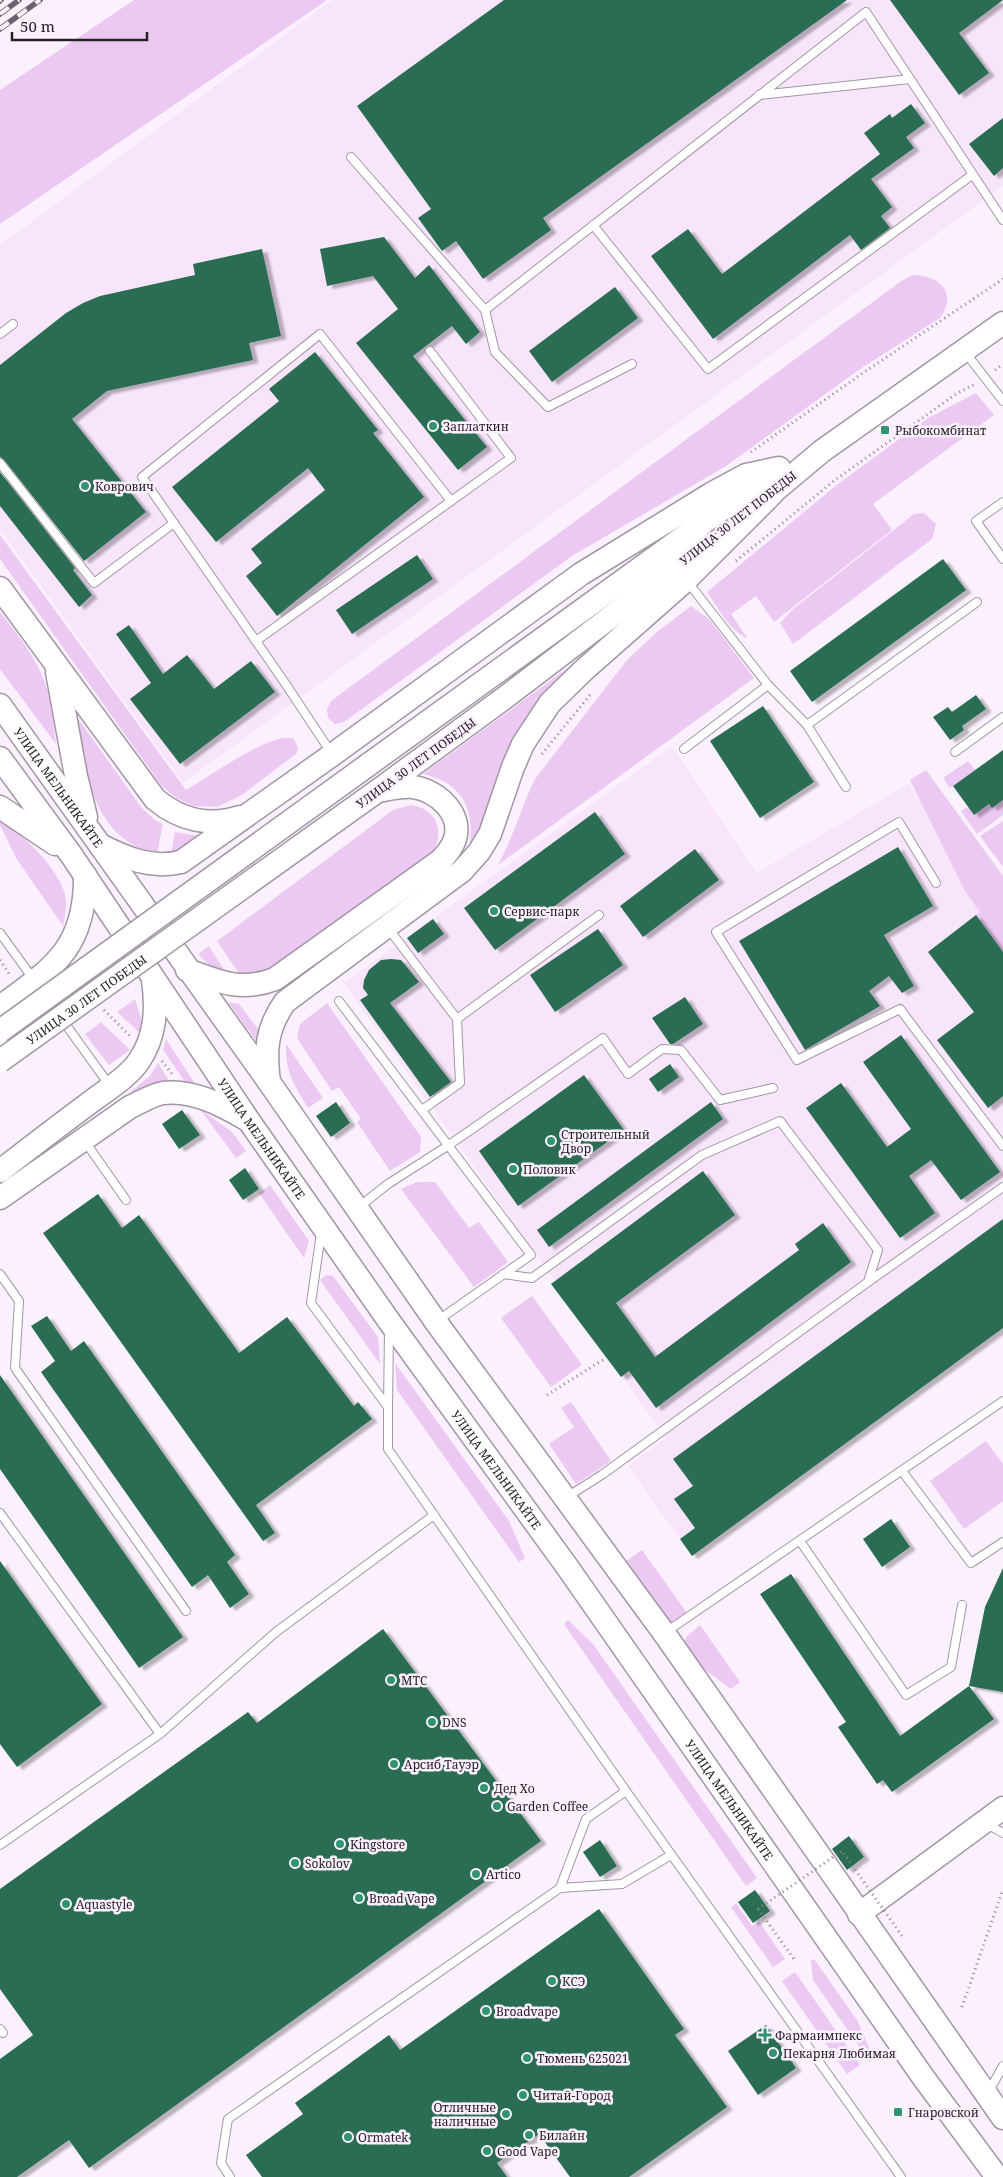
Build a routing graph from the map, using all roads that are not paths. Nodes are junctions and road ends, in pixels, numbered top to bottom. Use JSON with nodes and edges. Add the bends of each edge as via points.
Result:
{"nodes":[{"id":1,"x":910,"y":80,"type":"junction"},
{"id":2,"x":759,"y":95,"type":"junction"},
{"id":3,"x":351,"y":157,"type":"dead end"},
{"id":4,"x":972,"y":175,"type":"junction"},
{"id":5,"x":1003,"y":220,"type":"edge"},
{"id":6,"x":593,"y":225,"type":"junction"},
{"id":7,"x":485,"y":310,"type":"junction"},
{"id":8,"x":1003,"y":323,"type":"edge"},
{"id":9,"x":13,"y":324,"type":"dead end"},
{"id":10,"x":0,"y":334,"type":"edge"},
{"id":11,"x":964,"y":350,"type":"junction"},
{"id":12,"x":430,"y":351,"type":"dead end"},
{"id":13,"x":632,"y":364,"type":"dead end"},
{"id":14,"x":1003,"y":401,"type":"edge"},
{"id":15,"x":822,"y":451,"type":"junction"},
{"id":16,"x":0,"y":463,"type":"edge"},
{"id":17,"x":779,"y":468,"type":"junction"},
{"id":18,"x":772,"y":494,"type":"junction"},
{"id":19,"x":451,"y":501,"type":"junction"},
{"id":20,"x":1003,"y":502,"type":"edge"},
{"id":21,"x":174,"y":523,"type":"junction"},
{"id":22,"x":1003,"y":559,"type":"edge"},
{"id":23,"x":686,"y":580,"type":"junction"},
{"id":24,"x":0,"y":588,"type":"edge"},
{"id":25,"x":977,"y":602,"type":"dead end"},
{"id":26,"x":256,"y":641,"type":"junction"},
{"id":27,"x":56,"y":666,"type":"junction"},
{"id":28,"x":768,"y":685,"type":"junction"},
{"id":29,"x":0,"y":705,"type":"edge"},
{"id":30,"x":1003,"y":717,"type":"edge"},
{"id":31,"x":808,"y":725,"type":"junction"},
{"id":32,"x":684,"y":749,"type":"dead end"},
{"id":33,"x":955,"y":752,"type":"dead end"},
{"id":34,"x":332,"y":755,"type":"junction"},
{"id":35,"x":2,"y":761,"type":"edge"},
{"id":36,"x":846,"y":787,"type":"dead end"},
{"id":37,"x":376,"y":792,"type":"junction"},
{"id":38,"x":0,"y":807,"type":"edge"},
{"id":39,"x":255,"y":810,"type":"junction"},
{"id":40,"x":97,"y":841,"type":"junction"},
{"id":41,"x":72,"y":856,"type":"junction"},
{"id":42,"x":85,"y":875,"type":"junction"},
{"id":43,"x":936,"y":883,"type":"dead end"},
{"id":44,"x":599,"y":915,"type":"dead end"},
{"id":45,"x":387,"y":927,"type":"junction"},
{"id":46,"x":0,"y":933,"type":"edge"},
{"id":47,"x":188,"y":970,"type":"junction"},
{"id":48,"x":153,"y":978,"type":"junction"},
{"id":49,"x":38,"y":986,"type":"junction"},
{"id":50,"x":339,"y":1001,"type":"dead end"},
{"id":51,"x":0,"y":1008,"type":"edge"},
{"id":52,"x":457,"y":1019,"type":"junction"},
{"id":53,"x":0,"y":1031,"type":"edge"},
{"id":54,"x":0,"y":1061,"type":"edge"},
{"id":55,"x":269,"y":1082,"type":"junction"},
{"id":56,"x":111,"y":1087,"type":"junction"},
{"id":57,"x":773,"y":1088,"type":"dead end"},
{"id":58,"x":422,"y":1110,"type":"junction"},
{"id":59,"x":249,"y":1121,"type":"junction"},
{"id":60,"x":83,"y":1139,"type":"junction"},
{"id":61,"x":450,"y":1145,"type":"junction"},
{"id":62,"x":1003,"y":1146,"type":"edge"},
{"id":63,"x":0,"y":1171,"type":"edge"},
{"id":64,"x":1003,"y":1187,"type":"edge"},
{"id":65,"x":0,"y":1198,"type":"edge"},
{"id":66,"x":126,"y":1200,"type":"dead end"},
{"id":67,"x":355,"y":1209,"type":"junction"},
{"id":68,"x":322,"y":1226,"type":"junction"},
{"id":69,"x":0,"y":1274,"type":"edge"},
{"id":70,"x":503,"y":1274,"type":"junction"},
{"id":71,"x":868,"y":1282,"type":"junction"},
{"id":72,"x":388,"y":1321,"type":"junction"},
{"id":73,"x":436,"y":1322,"type":"junction"},
{"id":74,"x":1003,"y":1401,"type":"edge"},
{"id":75,"x":388,"y":1407,"type":"junction"},
{"id":76,"x":902,"y":1471,"type":"junction"},
{"id":77,"x":566,"y":1498,"type":"junction"},
{"id":78,"x":0,"y":1513,"type":"edge"},
{"id":79,"x":434,"y":1515,"type":"junction"},
{"id":80,"x":800,"y":1541,"type":"junction"},
{"id":81,"x":1003,"y":1542,"type":"edge"},
{"id":82,"x":962,"y":1605,"type":"dead end"},
{"id":83,"x":186,"y":1612,"type":"dead end"},
{"id":84,"x":664,"y":1634,"type":"junction"},
{"id":85,"x":160,"y":1734,"type":"junction"},
{"id":86,"x":626,"y":1791,"type":"junction"},
{"id":87,"x":1003,"y":1808,"type":"edge"},
{"id":88,"x":993,"y":1828,"type":"edge"},
{"id":89,"x":0,"y":1845,"type":"edge"},
{"id":90,"x":671,"y":1855,"type":"junction"},
{"id":91,"x":560,"y":1888,"type":"junction"},
{"id":92,"x":859,"y":1914,"type":"junction"},
{"id":93,"x":1003,"y":2066,"type":"edge"},
{"id":94,"x":987,"y":2095,"type":"junction"},
{"id":95,"x":1003,"y":2118,"type":"edge"},
{"id":96,"x":990,"y":2172,"type":"edge"},
{"id":97,"x":230,"y":2177,"type":"edge"},
{"id":98,"x":901,"y":2177,"type":"edge"}],
"edges":[{"from":1,"to":2,"type":"lane"},
{"from":1,"to":2,"type":"lane","via":[[866,12]]},
{"from":1,"to":4,"type":"lane"},
{"from":2,"to":6,"type":"lane"},
{"from":3,"to":7,"type":"lane"},
{"from":4,"to":5,"type":"lane"},
{"from":4,"to":6,"type":"lane","via":[[708,369]]},
{"from":6,"to":7,"type":"lane"},
{"from":7,"to":13,"type":"lane","via":[[495,352],[548,408]]},
{"from":8,"to":11,"type":"street","name":"УЛИЦА 30 ЛЕТ ПОБЕДЫ"},
{"from":9,"to":10,"type":"lane"},
{"from":11,"to":14,"type":"lane"},
{"from":11,"to":15,"type":"street","name":"УЛИЦА 30 ЛЕТ ПОБЕДЫ"},
{"from":12,"to":19,"type":"lane","via":[[511,458]]},
{"from":15,"to":17,"type":"street","name":"УЛИЦА 30 ЛЕТ ПОБЕДЫ"},
{"from":15,"to":18,"type":"street","name":"УЛИЦА 30 ЛЕТ ПОБЕДЫ"},
{"from":16,"to":21,"type":"lane","via":[[94,582]]},
{"from":17,"to":34,"type":"street","via":[[746,475],[581,574]]},
{"from":17,"to":53,"type":"street","name":"УЛИЦА 30 ЛЕТ ПОБЕДЫ","bridge":true},
{"from":18,"to":23,"type":"street"},
{"from":18,"to":37,"type":"street","name":"УЛИЦА 30 ЛЕТ ПОБЕДЫ"},
{"from":19,"to":21,"type":"lane","via":[[320,334],[142,477]]},
{"from":19,"to":26,"type":"lane"},
{"from":20,"to":22,"type":"lane","via":[[976,521]]},
{"from":21,"to":26,"type":"lane"},
{"from":23,"to":28,"type":"lane"},
{"from":23,"to":45,"type":"street","via":[[550,703],[523,744],[490,834],[479,852],[462,871]]},
{"from":24,"to":27,"type":"street"},
{"from":25,"to":31,"type":"lane"},
{"from":26,"to":34,"type":"lane"},
{"from":27,"to":39,"type":"street","via":[[146,789],[165,807],[189,819],[216,822]]},
{"from":27,"to":40,"type":"street","via":[[82,804]]},
{"from":28,"to":31,"type":"lane"},
{"from":28,"to":32,"type":"lane"},
{"from":29,"to":40,"type":"street","name":"УЛИЦА МЕЛЬНИКАЙТЕ"},
{"from":30,"to":33,"type":"lane"},
{"from":31,"to":36,"type":"lane"},
{"from":34,"to":39,"type":"street"},
{"from":35,"to":41,"type":"street","name":"УЛИЦА МЕЛЬНИКАЙТЕ"},
{"from":37,"to":47,"type":"street","via":[[413,788],[428,792],[444,803],[456,826],[455,838],[440,862],[275,980],[262,985],[240,986]]},
{"from":37,"to":54,"type":"street","name":"УЛИЦА 30 ЛЕТ ПОБЕДЫ","bridge":true},
{"from":38,"to":41,"type":"street"},
{"from":39,"to":40,"type":"street","via":[[181,862],[168,865],[131,859]]},
{"from":40,"to":47,"type":"street","name":"УЛИЦА МЕЛЬНИКАЙТЕ"},
{"from":41,"to":42,"type":"street","name":"УЛИЦА МЕЛЬНИКАЙТЕ"},
{"from":42,"to":48,"type":"street","name":"УЛИЦА МЕЛЬНИКАЙТЕ"},
{"from":42,"to":49,"type":"street","via":[[84,901],[71,944]]},
{"from":43,"to":62,"type":"lane","via":[[899,822],[716,932],[797,1060],[900,1009]]},
{"from":44,"to":52,"type":"lane"},
{"from":45,"to":52,"type":"lane"},
{"from":45,"to":55,"type":"street","via":[[285,1002],[276,1015],[266,1046]]},
{"from":46,"to":49,"type":"lane"},
{"from":47,"to":55,"type":"street","name":"УЛИЦА МЕЛЬНИКАЙТЕ"},
{"from":48,"to":56,"type":"street","via":[[155,1020],[146,1048],[138,1062]]},
{"from":48,"to":59,"type":"street","name":"УЛИЦА МЕЛЬНИКАЙТЕ"},
{"from":49,"to":51,"type":"street"},
{"from":49,"to":56,"type":"lane"},
{"from":50,"to":58,"type":"lane"},
{"from":52,"to":58,"type":"lane","via":[[460,1083]]},
{"from":55,"to":67,"type":"street","name":"УЛИЦА МЕЛЬНИКАЙТЕ"},
{"from":56,"to":63,"type":"street"},
{"from":57,"to":61,"type":"lane","via":[[720,1100],[681,1050],[662,1049],[628,1074],[602,1038]]},
{"from":58,"to":61,"type":"lane"},
{"from":59,"to":60,"type":"street","via":[[211,1101],[164,1093],[130,1107]]},
{"from":59,"to":68,"type":"street","name":"УЛИЦА МЕЛЬНИКАЙТЕ"},
{"from":60,"to":65,"type":"street"},
{"from":60,"to":66,"type":"lane"},
{"from":61,"to":67,"type":"lane"},
{"from":61,"to":70,"type":"lane","via":[[531,1255]]},
{"from":64,"to":71,"type":"lane"},
{"from":67,"to":73,"type":"street","name":"УЛИЦА МЕЛЬНИКАЙТЕ"},
{"from":68,"to":72,"type":"street","name":"УЛИЦА МЕЛЬНИКАЙТЕ"},
{"from":68,"to":75,"type":"lane","via":[[311,1303]]},
{"from":69,"to":83,"type":"lane","via":[[19,1301],[15,1368]]},
{"from":70,"to":71,"type":"lane","via":[[532,1278],[702,1155],[780,1121],[878,1250]]},
{"from":70,"to":73,"type":"lane"},
{"from":71,"to":77,"type":"lane"},
{"from":72,"to":75,"type":"lane"},
{"from":72,"to":96,"type":"street","name":"УЛИЦА МЕЛЬНИКАЙТЕ","via":[[568,1568]]},
{"from":73,"to":77,"type":"street","name":"УЛИЦА МЕЛЬНИКАЙТЕ"},
{"from":74,"to":76,"type":"lane"},
{"from":75,"to":79,"type":"lane","via":[[388,1449]]},
{"from":76,"to":80,"type":"lane"},
{"from":76,"to":81,"type":"lane","via":[[970,1563]]},
{"from":77,"to":84,"type":"street","name":"УЛИЦА МЕЛЬНИКАЙТЕ"},
{"from":78,"to":85,"type":"lane"},
{"from":79,"to":85,"type":"lane","via":[[276,1632]]},
{"from":79,"to":86,"type":"lane"},
{"from":80,"to":82,"type":"lane","via":[[906,1696],[951,1667]]},
{"from":80,"to":84,"type":"lane"},
{"from":84,"to":92,"type":"street","name":"УЛИЦА МЕЛЬНИКАЙТЕ"},
{"from":85,"to":89,"type":"lane"},
{"from":86,"to":90,"type":"lane"},
{"from":86,"to":91,"type":"lane","via":[[586,1820]]},
{"from":87,"to":88,"type":"street"},
{"from":88,"to":92,"type":"street"},
{"from":90,"to":91,"type":"lane","via":[[622,1884]]},
{"from":90,"to":98,"type":"lane"},
{"from":91,"to":97,"type":"lane","via":[[228,2119],[221,2163]]},
{"from":92,"to":94,"type":"street","name":"УЛИЦА МЕЛЬНИКАЙТЕ"},
{"from":93,"to":94,"type":"lane"},
{"from":94,"to":95,"type":"street","name":"УЛИЦА МЕЛЬНИКАЙТЕ"}]}
